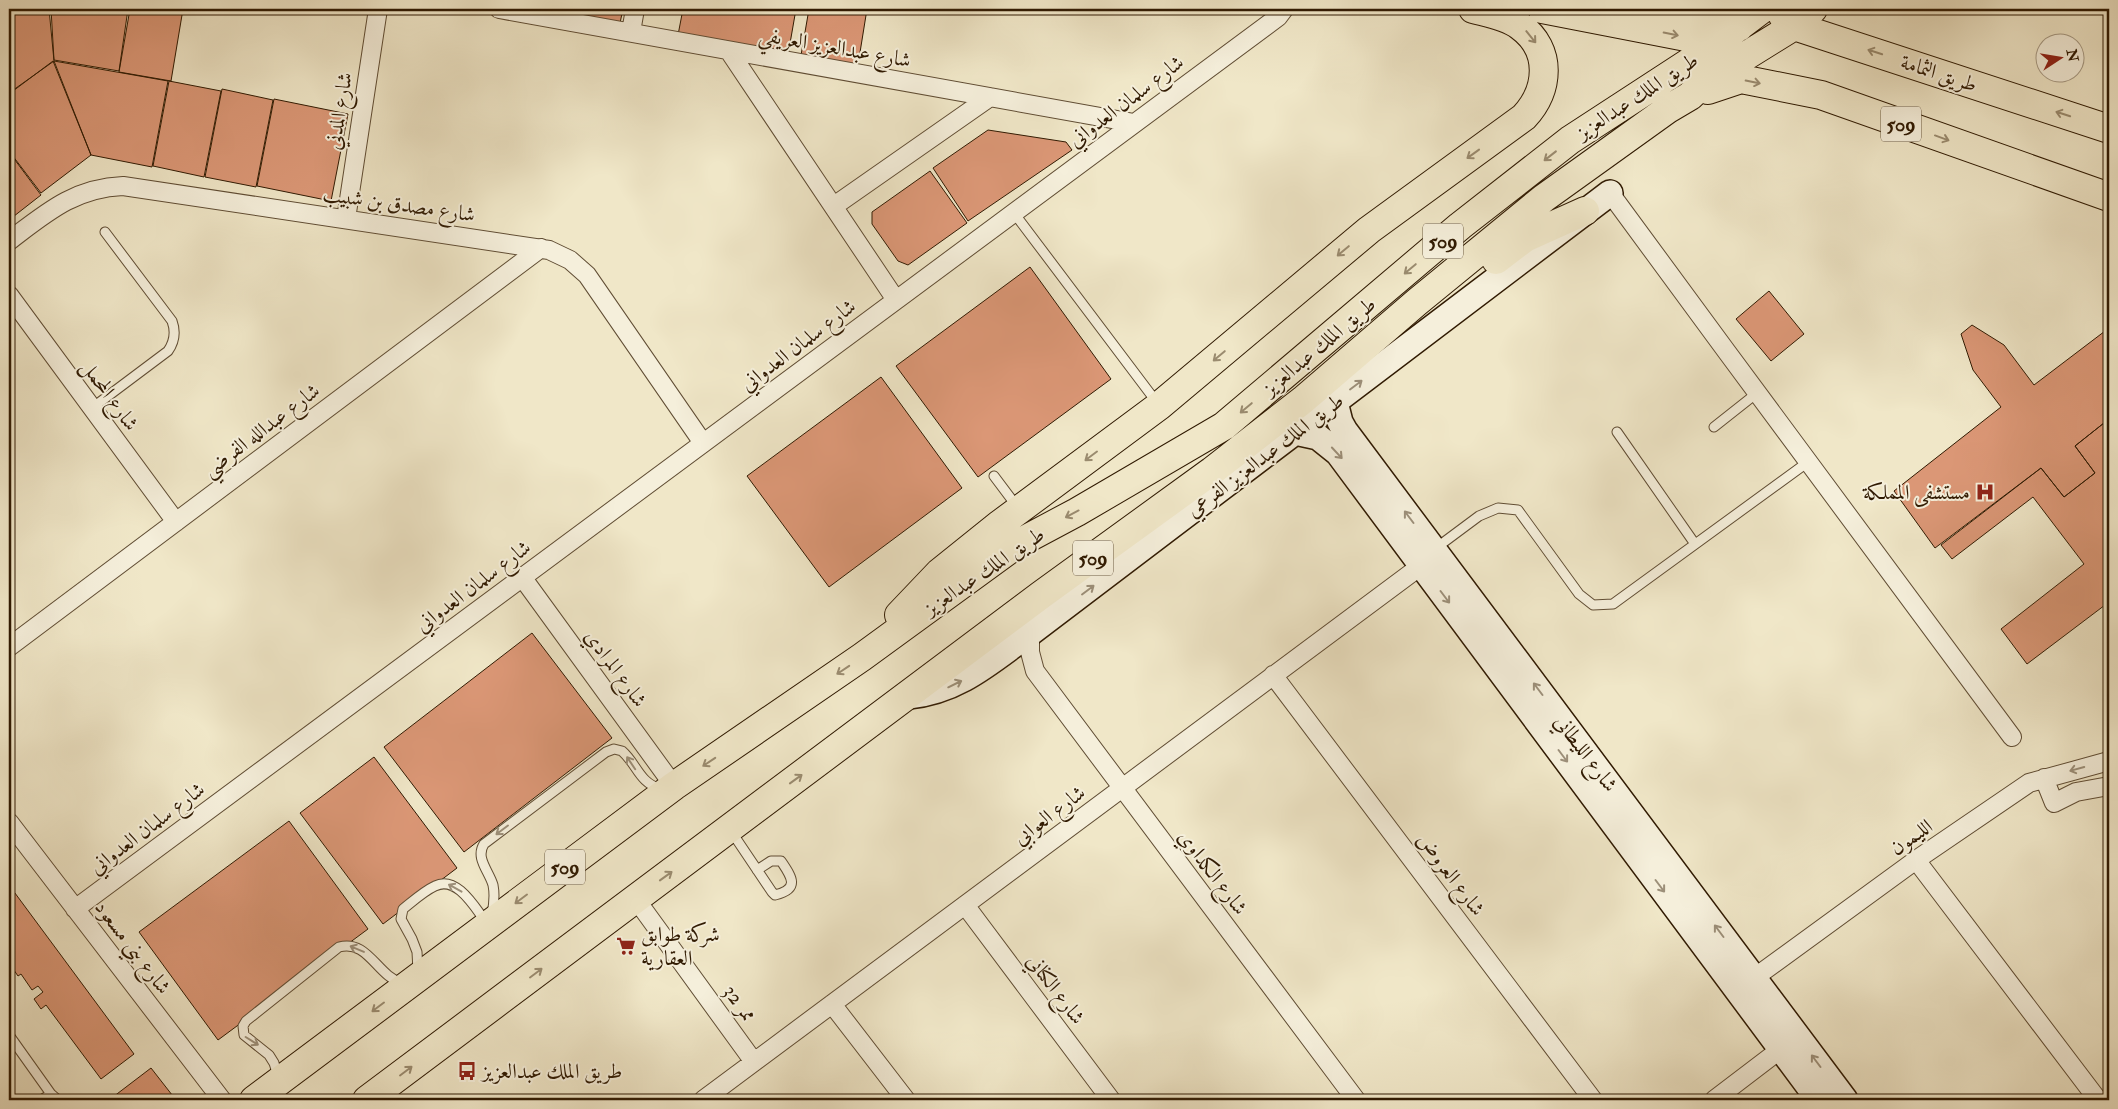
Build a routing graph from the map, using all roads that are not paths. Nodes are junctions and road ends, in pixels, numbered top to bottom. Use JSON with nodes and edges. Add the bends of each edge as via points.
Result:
{"nodes":[{"id":1,"x":378,"y":9,"type":"edge"},
{"id":2,"x":499,"y":9,"type":"edge"},
{"id":3,"x":636,"y":9,"type":"edge"},
{"id":4,"x":1284,"y":9,"type":"edge"},
{"id":5,"x":1473,"y":9,"type":"edge"},
{"id":6,"x":1542,"y":9,"type":"edge"},
{"id":7,"x":1656,"y":9,"type":"edge"},
{"id":8,"x":1762,"y":9,"type":"edge"},
{"id":9,"x":1794,"y":14,"type":"edge"},
{"id":10,"x":1739,"y":27,"type":"junction"},
{"id":11,"x":631,"y":32,"type":"junction"},
{"id":12,"x":1717,"y":43,"type":"junction"},
{"id":13,"x":729,"y":51,"type":"junction"},
{"id":14,"x":1696,"y":79,"type":"junction"},
{"id":15,"x":990,"y":97,"type":"junction"},
{"id":16,"x":1134,"y":123,"type":"junction"},
{"id":17,"x":2109,"y":129,"type":"edge"},
{"id":18,"x":1610,"y":192,"type":"joint"},
{"id":19,"x":2109,"y":198,"type":"edge"},
{"id":20,"x":834,"y":206,"type":"junction"},
{"id":21,"x":1585,"y":211,"type":"junction"},
{"id":22,"x":1014,"y":213,"type":"junction"},
{"id":23,"x":346,"y":219,"type":"junction"},
{"id":24,"x":105,"y":232,"type":"dead end"},
{"id":25,"x":9,"y":240,"type":"edge"},
{"id":26,"x":541,"y":248,"type":"junction"},
{"id":27,"x":9,"y":295,"type":"edge"},
{"id":28,"x":896,"y":300,"type":"junction"},
{"id":29,"x":1417,"y":302,"type":"junction"},
{"id":30,"x":1756,"y":393,"type":"junction"},
{"id":31,"x":1335,"y":402,"type":"junction"},
{"id":32,"x":1159,"y":406,"type":"junction"},
{"id":33,"x":92,"y":408,"type":"junction"},
{"id":34,"x":1714,"y":427,"type":"dead end"},
{"id":35,"x":1295,"y":432,"type":"junction"},
{"id":36,"x":1617,"y":432,"type":"dead end"},
{"id":37,"x":703,"y":443,"type":"junction"},
{"id":38,"x":1808,"y":462,"type":"junction"},
{"id":39,"x":994,"y":476,"type":"dead end"},
{"id":40,"x":1019,"y":510,"type":"junction"},
{"id":41,"x":176,"y":522,"type":"junction"},
{"id":42,"x":1695,"y":544,"type":"junction"},
{"id":43,"x":1428,"y":557,"type":"junction"},
{"id":44,"x":522,"y":577,"type":"junction"},
{"id":45,"x":1030,"y":633,"type":"junction"},
{"id":46,"x":883,"y":642,"type":"junction"},
{"id":47,"x":9,"y":647,"type":"edge"},
{"id":48,"x":998,"y":655,"type":"junction"},
{"id":49,"x":1035,"y":671,"type":"junction"},
{"id":50,"x":1274,"y":675,"type":"junction"},
{"id":51,"x":909,"y":696,"type":"junction"},
{"id":52,"x":2012,"y":737,"type":"dead end"},
{"id":53,"x":2109,"y":760,"type":"edge"},
{"id":54,"x":2044,"y":778,"type":"junction"},
{"id":55,"x":2109,"y":786,"type":"edge"},
{"id":56,"x":671,"y":788,"type":"junction"},
{"id":57,"x":1122,"y":788,"type":"junction"},
{"id":58,"x":9,"y":822,"type":"edge"},
{"id":59,"x":730,"y":829,"type":"junction"},
{"id":60,"x":1916,"y":860,"type":"junction"},
{"id":61,"x":757,"y":870,"type":"dead end"},
{"id":62,"x":635,"y":898,"type":"junction"},
{"id":63,"x":965,"y":905,"type":"junction"},
{"id":64,"x":76,"y":909,"type":"junction"},
{"id":65,"x":488,"y":924,"type":"junction"},
{"id":66,"x":1754,"y":978,"type":"junction"},
{"id":67,"x":413,"y":981,"type":"junction"},
{"id":68,"x":832,"y":1004,"type":"junction"},
{"id":69,"x":9,"y":1035,"type":"edge"},
{"id":70,"x":1782,"y":1049,"type":"junction"},
{"id":71,"x":754,"y":1062,"type":"junction"},
{"id":72,"x":278,"y":1082,"type":"junction"},
{"id":73,"x":54,"y":1097,"type":"edge"},
{"id":74,"x":706,"y":1099,"type":"edge"},
{"id":75,"x":41,"y":1100,"type":"edge"},
{"id":76,"x":222,"y":1100,"type":"edge"},
{"id":77,"x":254,"y":1100,"type":"edge"},
{"id":78,"x":367,"y":1100,"type":"edge"},
{"id":79,"x":906,"y":1100,"type":"edge"},
{"id":80,"x":1111,"y":1100,"type":"edge"},
{"id":81,"x":1356,"y":1100,"type":"edge"},
{"id":82,"x":1593,"y":1100,"type":"edge"},
{"id":83,"x":1714,"y":1100,"type":"edge"},
{"id":84,"x":1819,"y":1100,"type":"edge"},
{"id":85,"x":1845,"y":1100,"type":"edge"},
{"id":86,"x":2101,"y":1100,"type":"edge"}],
"edges":[{"from":1,"to":23,"type":"street","name":"شارع المدني"},
{"from":2,"to":11,"type":"street","name":"شارع عبدالعزيز العريفي"},
{"from":3,"to":11,"type":"street"},
{"from":4,"to":16,"type":"street","name":"شارع سلمان العدواني","via":[[1278,17]]},
{"from":5,"to":32,"type":"main road","one_way":true,"via":[[1520,25],[1537,45],[1542,57],[1543,84],[1528,113],[1369,230]]},
{"from":6,"to":12,"type":"main road","one_way":true},
{"from":7,"to":10,"type":"main road"},
{"from":8,"to":10,"type":"main road","name":"طريق الملك عبدالعزيز","number":"509"},
{"from":9,"to":14,"type":"main road","name":"طريق الملك عبدالعزيز","number":"509"},
{"from":17,"to":9,"type":"main road","name":"طريق الثمامة","one_way":true},
{"from":10,"to":12,"type":"main road","name":"طريق الملك عبدالعزيز","number":"509"},
{"from":11,"to":13,"type":"street","name":"شارع عبدالعزيز العريفي"},
{"from":12,"to":14,"type":"main road","name":"طريق الملك عبدالعزيز","number":"509"},
{"from":13,"to":15,"type":"street","name":"شارع عبدالعزيز العريفي"},
{"from":13,"to":20,"type":"street"},
{"from":14,"to":19,"type":"main road","name":"طريق الملك عبدالعزيز","number":"509","one_way":true,"via":[[1741,79],[1821,95]]},
{"from":14,"to":29,"type":"main road","name":"طريق الملك عبدالعزيز","number":"509","via":[[1668,109],[1544,198]]},
{"from":14,"to":46,"type":"main road","name":"طريق الملك عبدالعزيز","number":"509","one_way":true,"via":[[1570,140],[1460,226],[1224,426],[1017,544]]},
{"from":15,"to":16,"type":"street","name":"شارع عبدالعزيز العريفي"},
{"from":15,"to":20,"type":"street"},
{"from":16,"to":22,"type":"street","name":"شارع سلمان العدواني"},
{"from":18,"to":21,"type":"street","name":"طريق الملك عبدالعزيز الفرعي"},
{"from":18,"to":30,"type":"street"},
{"from":20,"to":28,"type":"street"},
{"from":21,"to":29,"type":"main road","via":[[1525,238],[1475,274]]},
{"from":31,"to":21,"type":"street","name":"طريق الملك عبدالعزيز الفرعي","one_way":true},
{"from":22,"to":28,"type":"street","name":"شارع سلمان العدواني"},
{"from":22,"to":32,"type":"lane"},
{"from":23,"to":25,"type":"street","name":"شارع مصدق بن شبيب","via":[[137,188],[109,187],[79,194],[63,202]]},
{"from":23,"to":26,"type":"street","name":"شارع مصدق بن شبيب"},
{"from":24,"to":33,"type":"lane","via":[[172,321],[175,333],[168,351]]},
{"from":26,"to":37,"type":"street","name":"شارع مصدق بن شبيب","via":[[560,254],[587,275]]},
{"from":26,"to":41,"type":"street","name":"شارع عبدالله الفرضي"},
{"from":27,"to":33,"type":"street","name":"شارع المحمل"},
{"from":28,"to":37,"type":"street","name":"شارع سلمان العدواني"},
{"from":29,"to":51,"type":"main road","name":"طريق الملك عبدالعزيز","number":"509","via":[[1303,400],[1212,471]]},
{"from":30,"to":34,"type":"lane"},
{"from":30,"to":38,"type":"street"},
{"from":31,"to":35,"type":"street","name":"طريق الملك عبدالعزيز الفرعي"},
{"from":43,"to":31,"type":"street","name":"شارع الليطاني","one_way":true,"via":[[1345,431]]},
{"from":32,"to":40,"type":"main road","one_way":true},
{"from":33,"to":41,"type":"street","name":"شارع المحمل"},
{"from":35,"to":43,"type":"street","name":"شارع الليطاني","one_way":true,"via":[[1318,437],[1338,453]]},
{"from":45,"to":35,"type":"street","name":"طريق الملك عبدالعزيز الفرعي","one_way":true},
{"from":36,"to":42,"type":"lane"},
{"from":37,"to":44,"type":"street","name":"شارع سلمان العدواني"},
{"from":38,"to":42,"type":"lane"},
{"from":38,"to":52,"type":"street"},
{"from":39,"to":40,"type":"lane"},
{"from":40,"to":46,"type":"main road","via":[[939,573],[902,609]]},
{"from":41,"to":47,"type":"street","name":"شارع عبدالله الفرضي"},
{"from":42,"to":43,"type":"lane","via":[[1613,604],[1593,605],[1579,594],[1518,510],[1498,508],[1479,516]]},
{"from":43,"to":50,"type":"street","name":"شارع العوابي"},
{"from":66,"to":43,"type":"street","name":"شارع الليطاني","one_way":true},
{"from":43,"to":70,"type":"street","name":"شارع الليطاني","one_way":true},
{"from":44,"to":56,"type":"street","name":"شارع المرادي"},
{"from":44,"to":64,"type":"street","name":"شارع سلمان العدواني"},
{"from":45,"to":48,"type":"street","name":"طريق الملك عبدالعزيز الفرعي"},
{"from":45,"to":49,"type":"street","name":"شارع الكداوي"},
{"from":46,"to":56,"type":"main road","name":"طريق الملك عبدالعزيز","number":"509","one_way":true},
{"from":48,"to":49,"type":"street","name":"شارع الكداوي"},
{"from":51,"to":48,"type":"street","name":"طريق الملك عبدالعزيز الفرعي","one_way":true,"via":[[954,686]]},
{"from":49,"to":57,"type":"street","name":"شارع الكداوي"},
{"from":50,"to":57,"type":"street","name":"شارع العوابي"},
{"from":50,"to":82,"type":"street","name":"شارع العروض"},
{"from":59,"to":51,"type":"main road","name":"طريق الملك عبدالعزيز","number":"509","one_way":true},
{"from":53,"to":54,"type":"street","name":"الليمون","one_way":true},
{"from":54,"to":55,"type":"street","via":[[2054,803],[2076,792]]},
{"from":54,"to":60,"type":"street","name":"الليمون","via":[[2029,783]]},
{"from":56,"to":65,"type":"main road","name":"طريق الملك عبدالعزيز","number":"509","one_way":true},
{"from":56,"to":65,"type":"lane","one_way":true,"via":[[648,784],[622,751],[606,752],[484,844],[480,855],[494,894]]},
{"from":57,"to":63,"type":"street","name":"شارع العوابي"},
{"from":57,"to":81,"type":"street","name":"شارع الكداوي"},
{"from":58,"to":64,"type":"street","name":"شارع بني مسعود"},
{"from":59,"to":61,"type":"lane"},
{"from":62,"to":59,"type":"main road","name":"طريق الملك عبدالعزيز","number":"509","one_way":true},
{"from":60,"to":66,"type":"street","name":"الليمون"},
{"from":60,"to":86,"type":"street"},
{"from":62,"to":71,"type":"street","name":"ممر 32"},
{"from":78,"to":62,"type":"main road","name":"طريق الملك عبدالعزيز","number":"509","one_way":true},
{"from":63,"to":68,"type":"street","name":"شارع العوابي"},
{"from":63,"to":80,"type":"street","name":"شارع الكناني"},
{"from":64,"to":76,"type":"street","name":"شارع بني مسعود"},
{"from":65,"to":67,"type":"main road","name":"طريق الملك عبدالعزيز","number":"509"},
{"from":65,"to":67,"type":"lane","one_way":true,"via":[[462,892],[447,884],[436,885],[403,909],[402,923],[417,952]]},
{"from":85,"to":66,"type":"street","name":"شارع الليطاني","one_way":true},
{"from":67,"to":72,"type":"main road","name":"طريق الملك عبدالعزيز","number":"509","one_way":true},
{"from":67,"to":72,"type":"lane","one_way":true,"via":[[401,983],[385,975],[358,947],[339,947],[243,1026],[244,1035],[269,1055]]},
{"from":68,"to":71,"type":"street","name":"شارع العوابي"},
{"from":68,"to":79,"type":"street"},
{"from":69,"to":73,"type":"lane"},
{"from":70,"to":83,"type":"street"},
{"from":70,"to":84,"type":"street","name":"شارع الليطاني"},
{"from":71,"to":74,"type":"street","name":"شارع العوابي"},
{"from":72,"to":77,"type":"main road","name":"طريق الملك عبدالعزيز","number":"509"},
{"from":73,"to":75,"type":"lane"}]}
